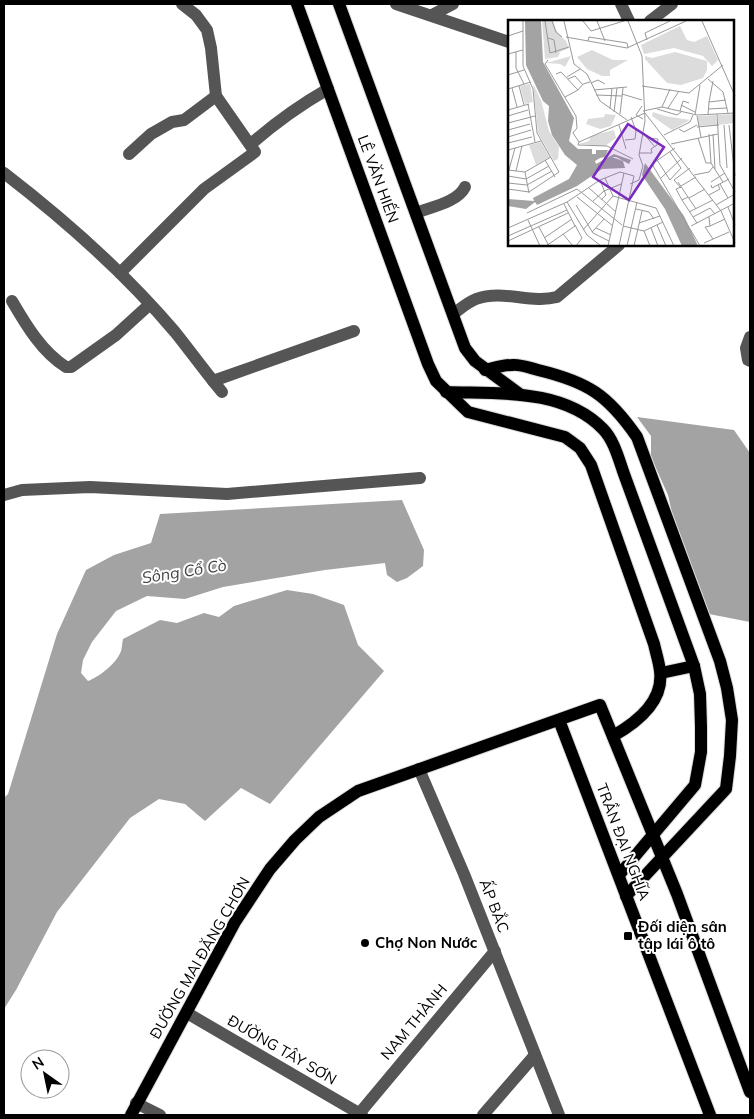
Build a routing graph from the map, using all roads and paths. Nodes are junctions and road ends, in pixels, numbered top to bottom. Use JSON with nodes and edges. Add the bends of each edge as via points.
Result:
{"nodes":[{"id":1,"x":182,"y":4,"type":"edge"},
{"id":2,"x":297,"y":4,"type":"edge"},
{"id":3,"x":339,"y":4,"type":"edge"},
{"id":4,"x":396,"y":4,"type":"edge"},
{"id":5,"x":453,"y":4,"type":"edge"},
{"id":6,"x":621,"y":4,"type":"edge"},
{"id":7,"x":672,"y":4,"type":"edge"},
{"id":8,"x":432,"y":15,"type":"junction"},
{"id":9,"x":629,"y":20,"type":"edge"},
{"id":10,"x":651,"y":20,"type":"edge"},
{"id":11,"x":508,"y":42,"type":"edge"},
{"id":12,"x":328,"y":89,"type":"junction"},
{"id":13,"x":216,"y":96,"type":"junction"},
{"id":14,"x":251,"y":144,"type":"junction"},
{"id":15,"x":129,"y":154,"type":"dead end"},
{"id":16,"x":4,"y":173,"type":"edge"},
{"id":17,"x":465,"y":187,"type":"dead end"},
{"id":18,"x":416,"y":213,"type":"junction"},
{"id":19,"x":618,"y":246,"type":"edge"},
{"id":20,"x":120,"y":273,"type":"junction"},
{"id":21,"x":12,"y":301,"type":"dead end"},
{"id":22,"x":149,"y":305,"type":"junction"},
{"id":23,"x":453,"y":314,"type":"junction"},
{"id":24,"x":354,"y":331,"type":"dead end"},
{"id":25,"x":750,"y":336,"type":"edge"},
{"id":26,"x":749,"y":361,"type":"edge"},
{"id":27,"x":485,"y":370,"type":"junction"},
{"id":28,"x":213,"y":381,"type":"junction"},
{"id":29,"x":222,"y":392,"type":"dead end"},
{"id":30,"x":446,"y":392,"type":"junction"},
{"id":31,"x":521,"y":395,"type":"junction"},
{"id":32,"x":420,"y":478,"type":"dead end"},
{"id":33,"x":4,"y":495,"type":"edge"},
{"id":34,"x":694,"y":666,"type":"junction"},
{"id":35,"x":661,"y":672,"type":"junction"},
{"id":36,"x":600,"y":705,"type":"joint"},
{"id":37,"x":559,"y":720,"type":"junction"},
{"id":38,"x":613,"y":736,"type":"junction"},
{"id":39,"x":419,"y":770,"type":"junction"},
{"id":40,"x":652,"y":835,"type":"junction"},
{"id":41,"x":662,"y":858,"type":"junction"},
{"id":42,"x":618,"y":875,"type":"junction"},
{"id":43,"x":626,"y":896,"type":"junction"},
{"id":44,"x":495,"y":951,"type":"junction"},
{"id":45,"x":187,"y":1013,"type":"junction"},
{"id":46,"x":535,"y":1055,"type":"junction"},
{"id":47,"x":750,"y":1092,"type":"edge"},
{"id":48,"x":134,"y":1109,"type":"edge"},
{"id":49,"x":160,"y":1115,"type":"edge"},
{"id":50,"x":360,"y":1115,"type":"edge"},
{"id":51,"x":483,"y":1115,"type":"edge"},
{"id":52,"x":559,"y":1115,"type":"edge"},
{"id":53,"x":710,"y":1115,"type":"edge"}],
"edges":[{"from":1,"to":13,"type":"street","via":[[202,23],[209,36]]},
{"from":2,"to":12,"type":"main road","name":"LÊ VĂN HIẾN"},
{"from":3,"to":18,"type":"main road","name":"LÊ VĂN HIẾN"},
{"from":4,"to":8,"type":"street"},
{"from":5,"to":8,"type":"street"},
{"from":6,"to":9,"type":"street"},
{"from":7,"to":10,"type":"street"},
{"from":8,"to":11,"type":"street"},
{"from":12,"to":14,"type":"street","via":[[304,102]]},
{"from":12,"to":30,"type":"main road","name":"LÊ VĂN HIẾN","via":[[428,364]]},
{"from":13,"to":14,"type":"street"},
{"from":13,"to":15,"type":"street","via":[[184,120],[172,122],[151,134]]},
{"from":14,"to":20,"type":"street","via":[[255,152],[204,189]]},
{"from":16,"to":20,"type":"street","via":[[43,202]]},
{"from":17,"to":18,"type":"street","via":[[456,197]]},
{"from":18,"to":23,"type":"main road","name":"LÊ VĂN HIẾN"},
{"from":19,"to":23,"type":"street","via":[[557,297],[546,300],[492,296],[474,300]]},
{"from":20,"to":22,"type":"street"},
{"from":21,"to":22,"type":"street","via":[[45,349],[66,367],[88,356]]},
{"from":22,"to":28,"type":"street"},
{"from":23,"to":27,"type":"main road","name":"LÊ VĂN HIẾN","via":[[465,348]]},
{"from":24,"to":28,"type":"street"},
{"from":25,"to":26,"type":"street","via":[[746,348]]},
{"from":27,"to":31,"type":"main road"},
{"from":27,"to":41,"type":"main road","via":[[513,365],[558,375],[600,394],[623,417],[637,437],[647,462],[720,661],[732,720],[726,789]]},
{"from":28,"to":29,"type":"street"},
{"from":30,"to":31,"type":"main road"},
{"from":30,"to":35,"type":"main road","name":"LÊ VĂN HIẾN","via":[[468,412],[565,437],[580,448],[591,465]]},
{"from":31,"to":34,"type":"main road","via":[[559,401],[583,413],[604,430],[615,450]]},
{"from":32,"to":33,"type":"street","via":[[227,494],[90,487],[22,490]]},
{"from":34,"to":35,"type":"main road"},
{"from":34,"to":40,"type":"main road","via":[[700,694],[701,727],[701,752],[695,785]]},
{"from":35,"to":38,"type":"main road","via":[[658,690],[649,707],[630,726]]},
{"from":36,"to":37,"type":"main road","name":"ĐƯỜNG MAI ĐĂNG CHƠN"},
{"from":36,"to":38,"type":"main road","name":"TRẦN ĐẠI NGHĨA"},
{"from":37,"to":39,"type":"main road","name":"ĐƯỜNG MAI ĐĂNG CHƠN"},
{"from":37,"to":42,"type":"main road","name":"TRẦN ĐẠI NGHĨA"},
{"from":38,"to":40,"type":"main road","name":"TRẦN ĐẠI NGHĨA"},
{"from":39,"to":44,"type":"street","name":"ẤP BẮC"},
{"from":39,"to":45,"type":"main road","name":"ĐƯỜNG MAI ĐĂNG CHƠN","via":[[358,791],[319,817],[295,840],[270,869],[235,922]]},
{"from":40,"to":41,"type":"main road","name":"TRẦN ĐẠI NGHĨA"},
{"from":40,"to":42,"type":"main road"},
{"from":41,"to":43,"type":"main road"},
{"from":41,"to":47,"type":"main road","name":"TRẦN ĐẠI NGHĨA"},
{"from":42,"to":43,"type":"main road","name":"TRẦN ĐẠI NGHĨA"},
{"from":43,"to":53,"type":"main road","name":"TRẦN ĐẠI NGHĨA"},
{"from":44,"to":46,"type":"street","name":"ẤP BẮC"},
{"from":44,"to":50,"type":"street","name":"NAM THÀNH"},
{"from":45,"to":48,"type":"main road","name":"ĐƯỜNG MAI ĐĂNG CHƠN"},
{"from":45,"to":50,"type":"street","name":"ĐƯỜNG TÂY SƠN"},
{"from":46,"to":51,"type":"street"},
{"from":46,"to":52,"type":"street","name":"ẤP BẮC"},
{"from":48,"to":49,"type":"street"}]}
